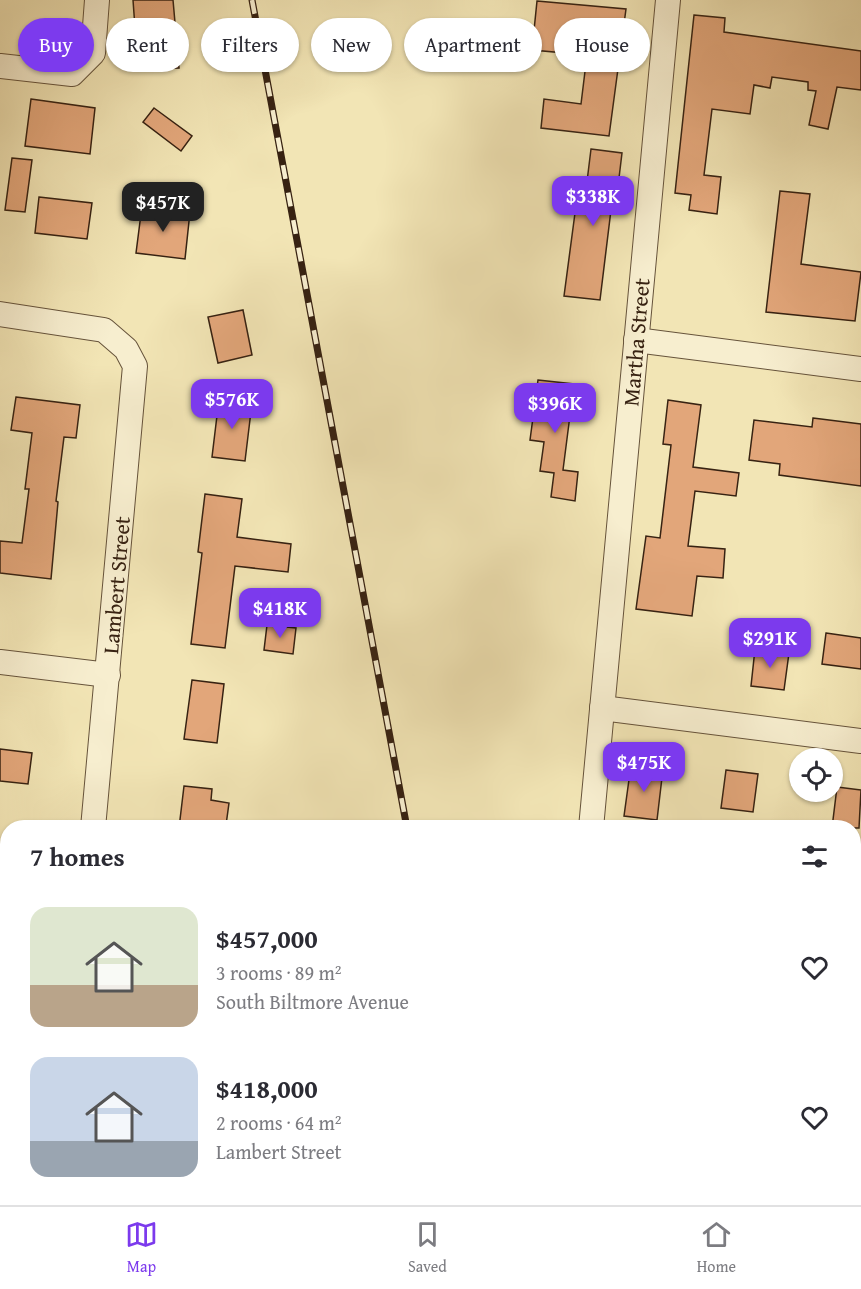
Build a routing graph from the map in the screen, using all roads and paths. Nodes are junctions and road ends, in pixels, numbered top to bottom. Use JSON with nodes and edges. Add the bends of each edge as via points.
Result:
{"nodes":[{"id":1,"x":97,"y":0,"type":"edge"},
{"id":2,"x":668,"y":0,"type":"edge"},
{"id":3,"x":0,"y":66,"type":"edge"},
{"id":4,"x":0,"y":315,"type":"edge"},
{"id":5,"x":636,"y":340,"type":"junction"},
{"id":6,"x":861,"y":369,"type":"edge"},
{"id":7,"x":0,"y":662,"type":"edge"},
{"id":8,"x":108,"y":675,"type":"junction"},
{"id":9,"x":602,"y":708,"type":"junction"},
{"id":10,"x":861,"y":741,"type":"edge"},
{"id":11,"x":94,"y":820,"type":"edge"},
{"id":12,"x":592,"y":820,"type":"edge"}],
"edges":[{"from":1,"to":3,"type":"street","via":[[93,52],[72,74]]},
{"from":2,"to":5,"type":"street","name":"Martha Street"},
{"from":4,"to":8,"type":"street","name":"Lambert Street","via":[[104,330],[131,356],[136,374]]},
{"from":5,"to":6,"type":"street"},
{"from":5,"to":9,"type":"street","name":"Martha Street"},
{"from":7,"to":8,"type":"street"},
{"from":8,"to":11,"type":"street","name":"Lambert Street"},
{"from":9,"to":10,"type":"street"},
{"from":9,"to":12,"type":"street","name":"Martha Street"}]}
